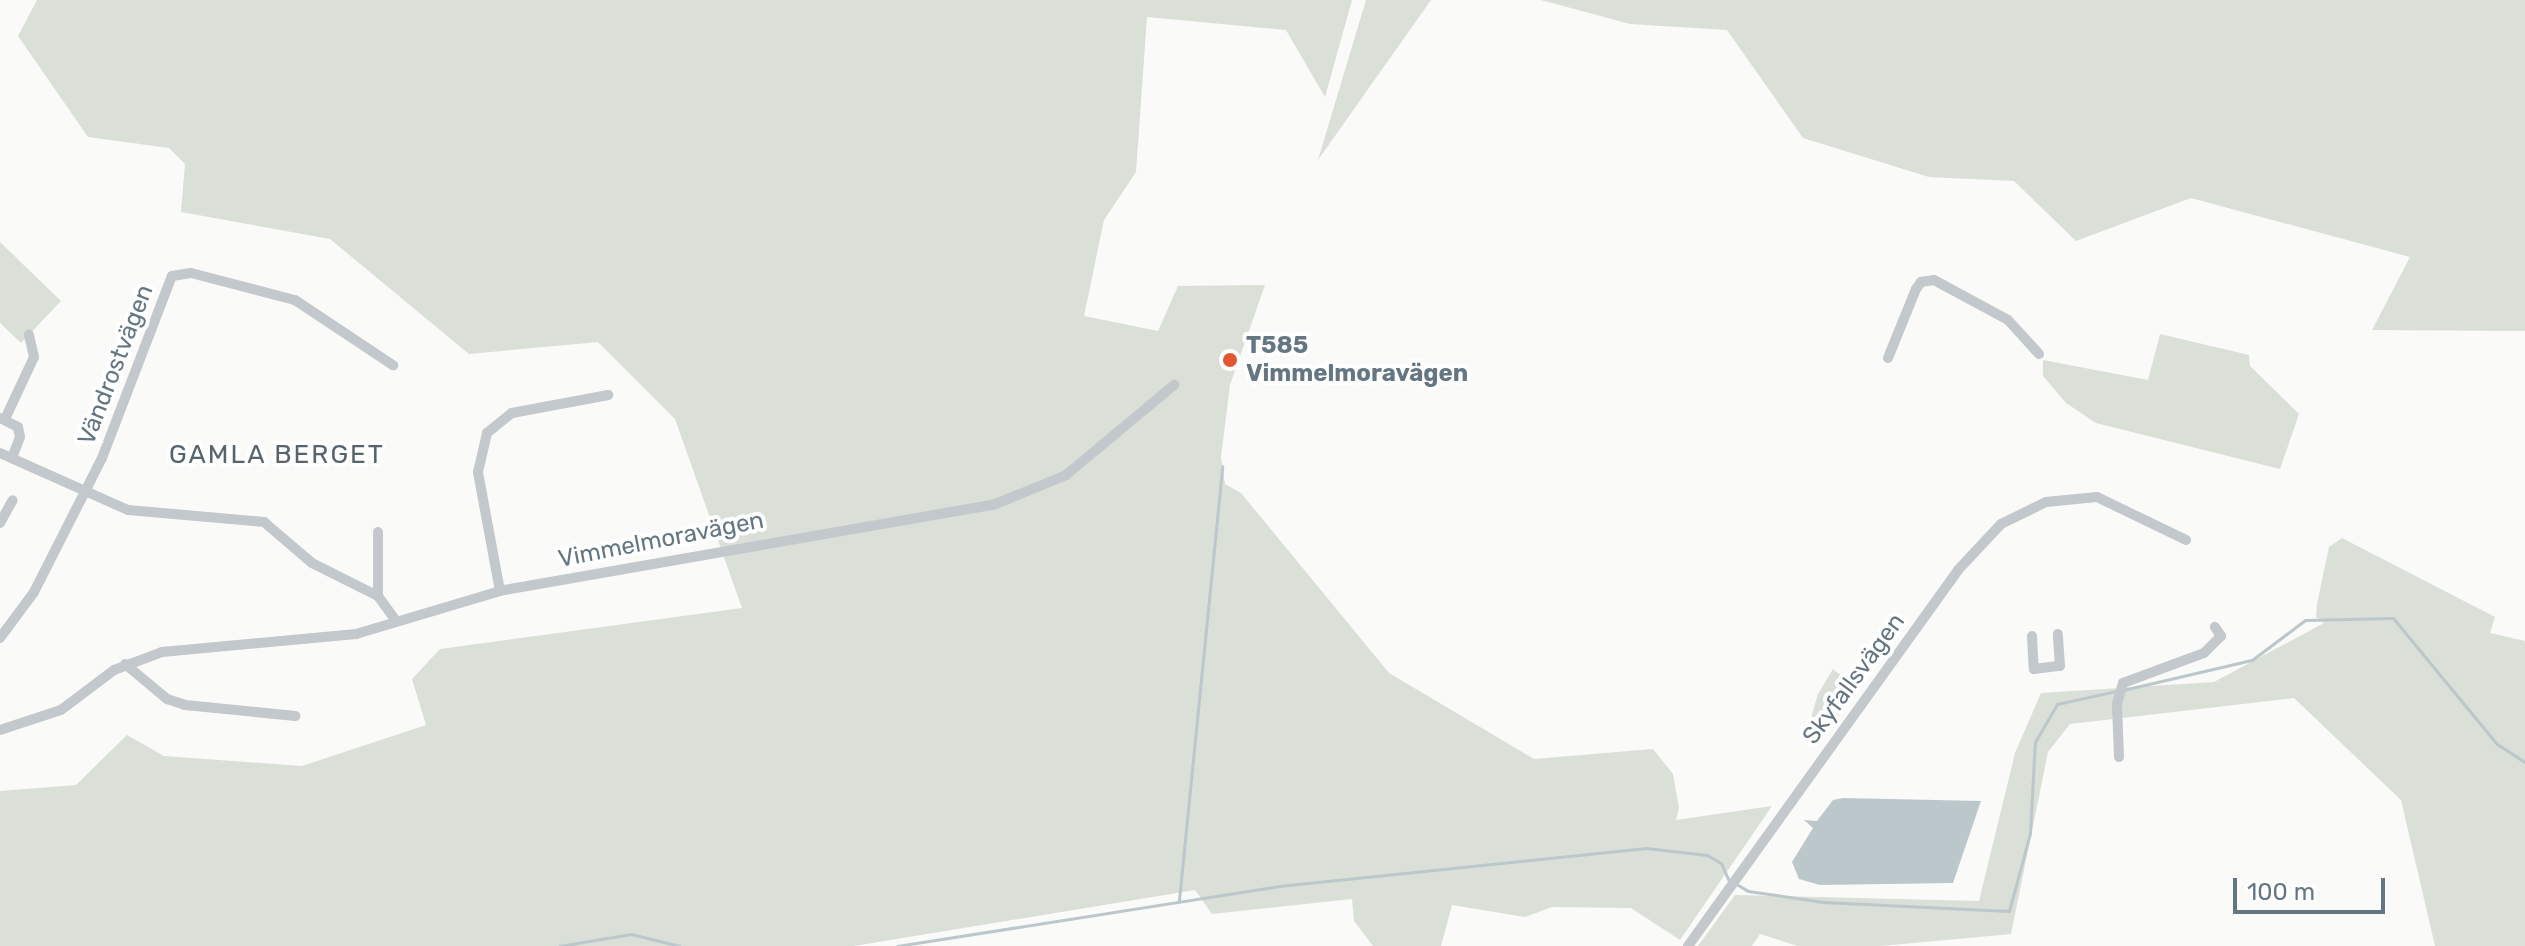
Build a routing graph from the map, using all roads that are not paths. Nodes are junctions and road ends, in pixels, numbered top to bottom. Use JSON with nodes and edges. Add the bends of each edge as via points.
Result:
{"nodes":[{"id":1,"x":29,"y":335,"type":"dead end"},
{"id":2,"x":2039,"y":354,"type":"dead end"},
{"id":3,"x":1888,"y":358,"type":"dead end"},
{"id":4,"x":393,"y":365,"type":"dead end"},
{"id":5,"x":1174,"y":385,"type":"dead end"},
{"id":6,"x":608,"y":395,"type":"dead end"},
{"id":7,"x":2,"y":419,"type":"edge"},
{"id":8,"x":0,"y":453,"type":"edge"},
{"id":9,"x":12,"y":458,"type":"junction"},
{"id":10,"x":85,"y":491,"type":"junction"},
{"id":11,"x":13,"y":500,"type":"dead end"},
{"id":12,"x":0,"y":523,"type":"edge"},
{"id":13,"x":378,"y":532,"type":"dead end"},
{"id":14,"x":2186,"y":540,"type":"dead end"},
{"id":15,"x":500,"y":591,"type":"junction"},
{"id":16,"x":378,"y":596,"type":"junction"},
{"id":17,"x":396,"y":621,"type":"junction"},
{"id":18,"x":2215,"y":627,"type":"dead end"},
{"id":19,"x":2058,"y":634,"type":"dead end"},
{"id":20,"x":2032,"y":636,"type":"dead end"},
{"id":21,"x":0,"y":638,"type":"edge"},
{"id":22,"x":125,"y":664,"type":"junction"},
{"id":23,"x":295,"y":716,"type":"dead end"},
{"id":24,"x":0,"y":730,"type":"edge"},
{"id":25,"x":2119,"y":757,"type":"dead end"},
{"id":26,"x":1688,"y":946,"type":"edge"}],
"edges":[{"from":1,"to":7,"type":"street","via":[[34,357]]},
{"from":2,"to":3,"type":"street","via":[[2008,320],[1934,280],[1916,289]]},
{"from":4,"to":10,"type":"street","name":"Vändrostvägen","via":[[295,300],[191,273],[175,274],[131,392]]},
{"from":5,"to":15,"type":"street","name":"Vimmelmoravägen","via":[[1066,475],[993,505],[775,538]]},
{"from":6,"to":15,"type":"street","via":[[512,413],[487,433],[478,472]]},
{"from":7,"to":9,"type":"street","via":[[18,427]]},
{"from":8,"to":9,"type":"street"},
{"from":9,"to":10,"type":"street"},
{"from":10,"to":16,"type":"street","via":[[128,510],[264,522],[312,563]]},
{"from":10,"to":21,"type":"street","name":"Vändrostvägen","via":[[34,592]]},
{"from":11,"to":12,"type":"street"},
{"from":13,"to":16,"type":"street"},
{"from":14,"to":26,"type":"street","name":"Skyfallsvägen","via":[[2097,497],[2038,505],[2001,524],[1953,577]]},
{"from":15,"to":17,"type":"street","name":"Vimmelmoravägen"},
{"from":16,"to":17,"type":"street"},
{"from":17,"to":22,"type":"street","name":"Vimmelmoravägen","via":[[356,634],[186,648]]},
{"from":18,"to":25,"type":"street","via":[[2221,636],[2204,653],[2123,683],[2117,704]]},
{"from":19,"to":20,"type":"street","via":[[2060,666],[2034,669]]},
{"from":22,"to":23,"type":"street","via":[[167,699],[185,705]]},
{"from":22,"to":24,"type":"street","name":"Vimmelmoravägen","via":[[61,710]]}]}
